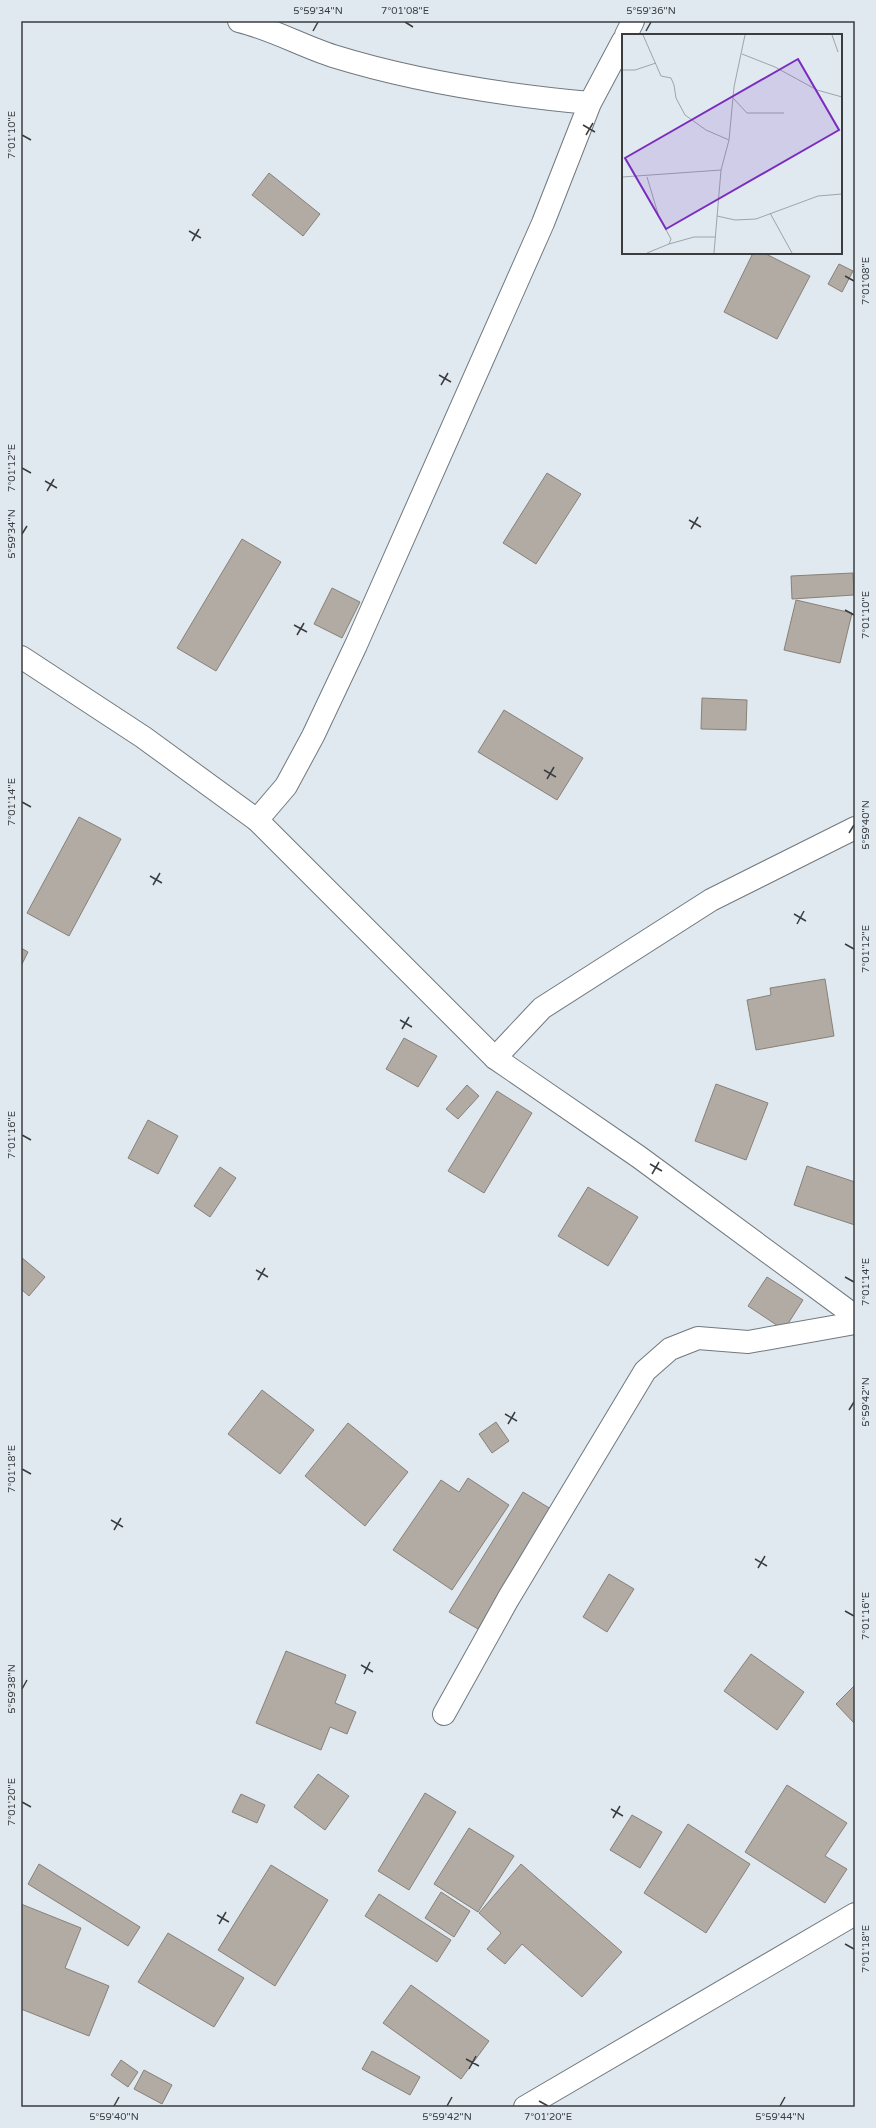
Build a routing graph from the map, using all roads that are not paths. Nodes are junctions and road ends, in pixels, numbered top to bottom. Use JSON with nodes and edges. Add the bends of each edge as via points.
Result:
{"nodes":[{"id":1,"x":240,"y":21,"type":"edge"},
{"id":2,"x":633,"y":21,"type":"edge"},
{"id":3,"x":626,"y":34,"type":"edge"},
{"id":4,"x":622,"y":43,"type":"edge"},
{"id":5,"x":590,"y":103,"type":"junction"},
{"id":6,"x":21,"y":657,"type":"edge"},
{"id":7,"x":257,"y":820,"type":"junction"},
{"id":8,"x":855,"y":828,"type":"edge"},
{"id":9,"x":495,"y":1058,"type":"junction"},
{"id":10,"x":855,"y":1316,"type":"edge"},
{"id":11,"x":855,"y":1322,"type":"edge"},
{"id":12,"x":444,"y":1714,"type":"dead end"},
{"id":13,"x":855,"y":1914,"type":"edge"},
{"id":14,"x":525,"y":2107,"type":"edge"}],
"edges":[{"from":1,"to":5,"type":"street","via":[[332,56],[392,73],[473,90]]},
{"from":2,"to":3,"type":"street"},
{"from":4,"to":5,"type":"street"},
{"from":5,"to":7,"type":"street","via":[[543,222],[313,736],[286,786]]},
{"from":6,"to":7,"type":"street","via":[[143,737]]},
{"from":7,"to":9,"type":"street"},
{"from":8,"to":9,"type":"street","via":[[711,900],[542,1008]]},
{"from":9,"to":10,"type":"street","via":[[639,1158]]},
{"from":11,"to":12,"type":"street","via":[[748,1342],[698,1338],[670,1349],[645,1371],[508,1599]]},
{"from":13,"to":14,"type":"street"}]}
